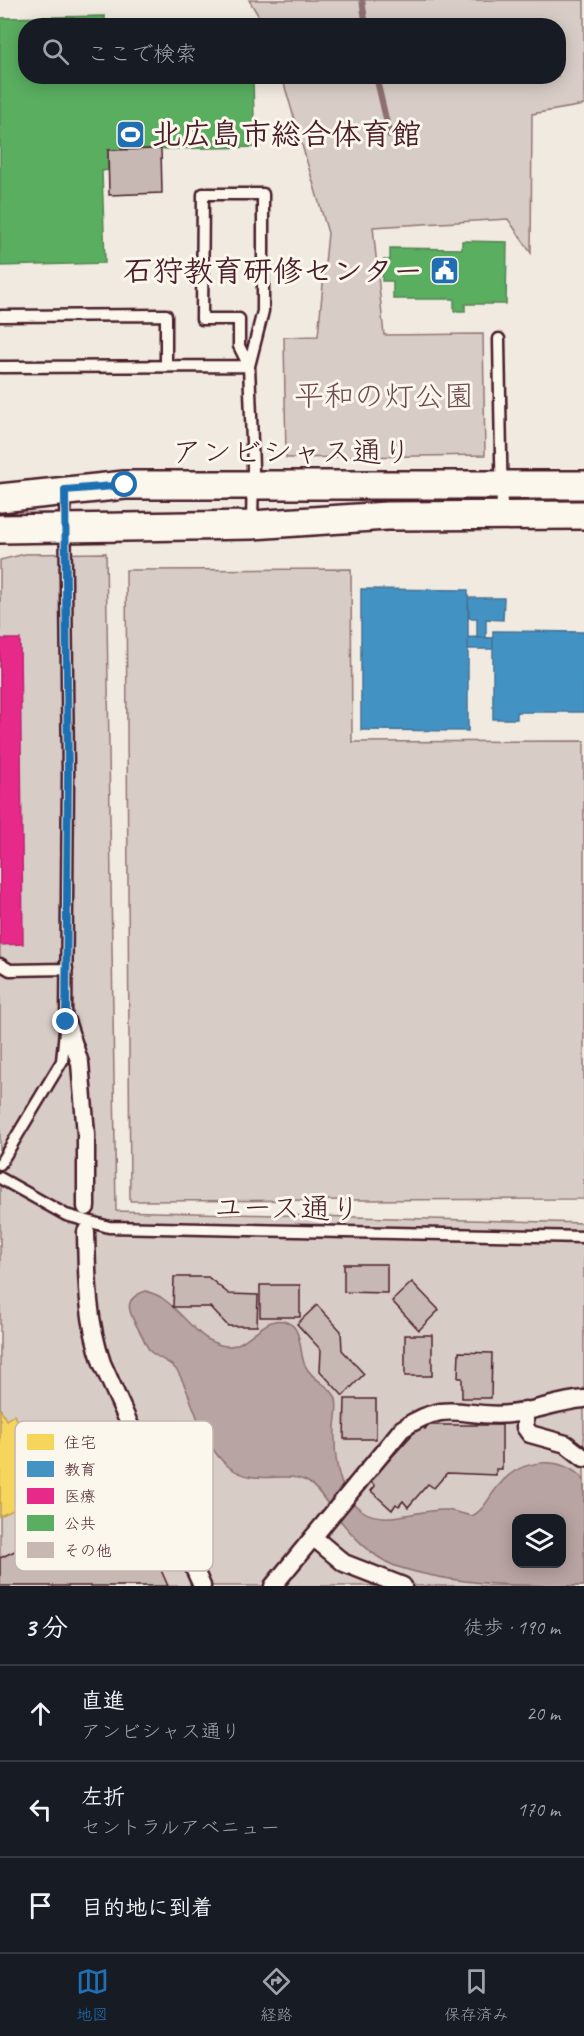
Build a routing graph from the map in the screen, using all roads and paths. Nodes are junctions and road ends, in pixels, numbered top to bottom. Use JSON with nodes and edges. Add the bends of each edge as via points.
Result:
{"nodes":[{"id":1,"x":0,"y":316,"type":"edge"},
{"id":2,"x":499,"y":339,"type":"dead end"},
{"id":3,"x":166,"y":366,"type":"junction"},
{"id":4,"x":249,"y":366,"type":"junction"},
{"id":5,"x":0,"y":367,"type":"edge"},
{"id":6,"x":253,"y":484,"type":"junction"},
{"id":7,"x":502,"y":484,"type":"junction"},
{"id":8,"x":584,"y":485,"type":"edge"},
{"id":9,"x":65,"y":490,"type":"junction"},
{"id":10,"x":0,"y":498,"type":"edge"},
{"id":11,"x":502,"y":515,"type":"junction"},
{"id":12,"x":584,"y":515,"type":"edge"},
{"id":13,"x":252,"y":525,"type":"junction"},
{"id":14,"x":66,"y":527,"type":"junction"},
{"id":15,"x":0,"y":529,"type":"edge"},
{"id":16,"x":0,"y":964,"type":"edge"},
{"id":17,"x":67,"y":969,"type":"junction"},
{"id":18,"x":66,"y":1022,"type":"junction"},
{"id":19,"x":0,"y":1164,"type":"edge"},
{"id":20,"x":0,"y":1178,"type":"edge"},
{"id":21,"x":86,"y":1207,"type":"dead end"},
{"id":22,"x":86,"y":1232,"type":"dead end"},
{"id":23,"x":584,"y":1237,"type":"edge"},
{"id":24,"x":584,"y":1400,"type":"edge"},
{"id":25,"x":525,"y":1410,"type":"junction"},
{"id":26,"x":128,"y":1421,"type":"edge"},
{"id":27,"x":584,"y":1458,"type":"edge"},
{"id":28,"x":313,"y":1537,"type":"junction"},
{"id":29,"x":195,"y":1571,"type":"edge"},
{"id":30,"x":202,"y":1586,"type":"edge"},
{"id":31,"x":273,"y":1586,"type":"edge"},
{"id":32,"x":403,"y":1586,"type":"edge"}],
"edges":[{"from":1,"to":3,"type":"lane","via":[[166,315]]},
{"from":2,"to":7,"type":"lane"},
{"from":3,"to":4,"type":"lane"},
{"from":3,"to":5,"type":"lane"},
{"from":4,"to":4,"type":"lane","via":[[239,346],[239,319],[202,319],[203,194],[263,194],[263,311]]},
{"from":4,"to":6,"type":"lane"},
{"from":6,"to":7,"type":"street","name":"アンビシャス通り"},
{"from":6,"to":9,"type":"street","name":"アンビシャス通り","via":[[125,485]]},
{"from":6,"to":13,"type":"lane"},
{"from":7,"to":8,"type":"street","name":"アンビシャス通り"},
{"from":7,"to":11,"type":"lane"},
{"from":9,"to":10,"type":"street","name":"アンビシャス通り"},
{"from":9,"to":14,"type":"lane"},
{"from":11,"to":12,"type":"street"},
{"from":11,"to":13,"type":"street","via":[[387,516]]},
{"from":13,"to":14,"type":"street"},
{"from":14,"to":15,"type":"street"},
{"from":14,"to":17,"type":"lane"},
{"from":16,"to":17,"type":"lane","via":[[9,970]]},
{"from":17,"to":18,"type":"lane"},
{"from":18,"to":19,"type":"lane","via":[[62,1061]]},
{"from":18,"to":21,"type":"street","via":[[80,1063],[86,1134]]},
{"from":20,"to":23,"type":"lane","name":"ユース通り","via":[[66,1215],[109,1227]]},
{"from":22,"to":26,"type":"street","via":[[94,1340]]},
{"from":24,"to":25,"type":"street"},
{"from":25,"to":27,"type":"street","via":[[525,1427],[530,1434],[566,1444]]},
{"from":25,"to":28,"type":"street","via":[[493,1414],[446,1410],[423,1415],[402,1429]]},
{"from":28,"to":31,"type":"street"},
{"from":28,"to":32,"type":"street","via":[[344,1563]]},
{"from":29,"to":30,"type":"street"}]}
